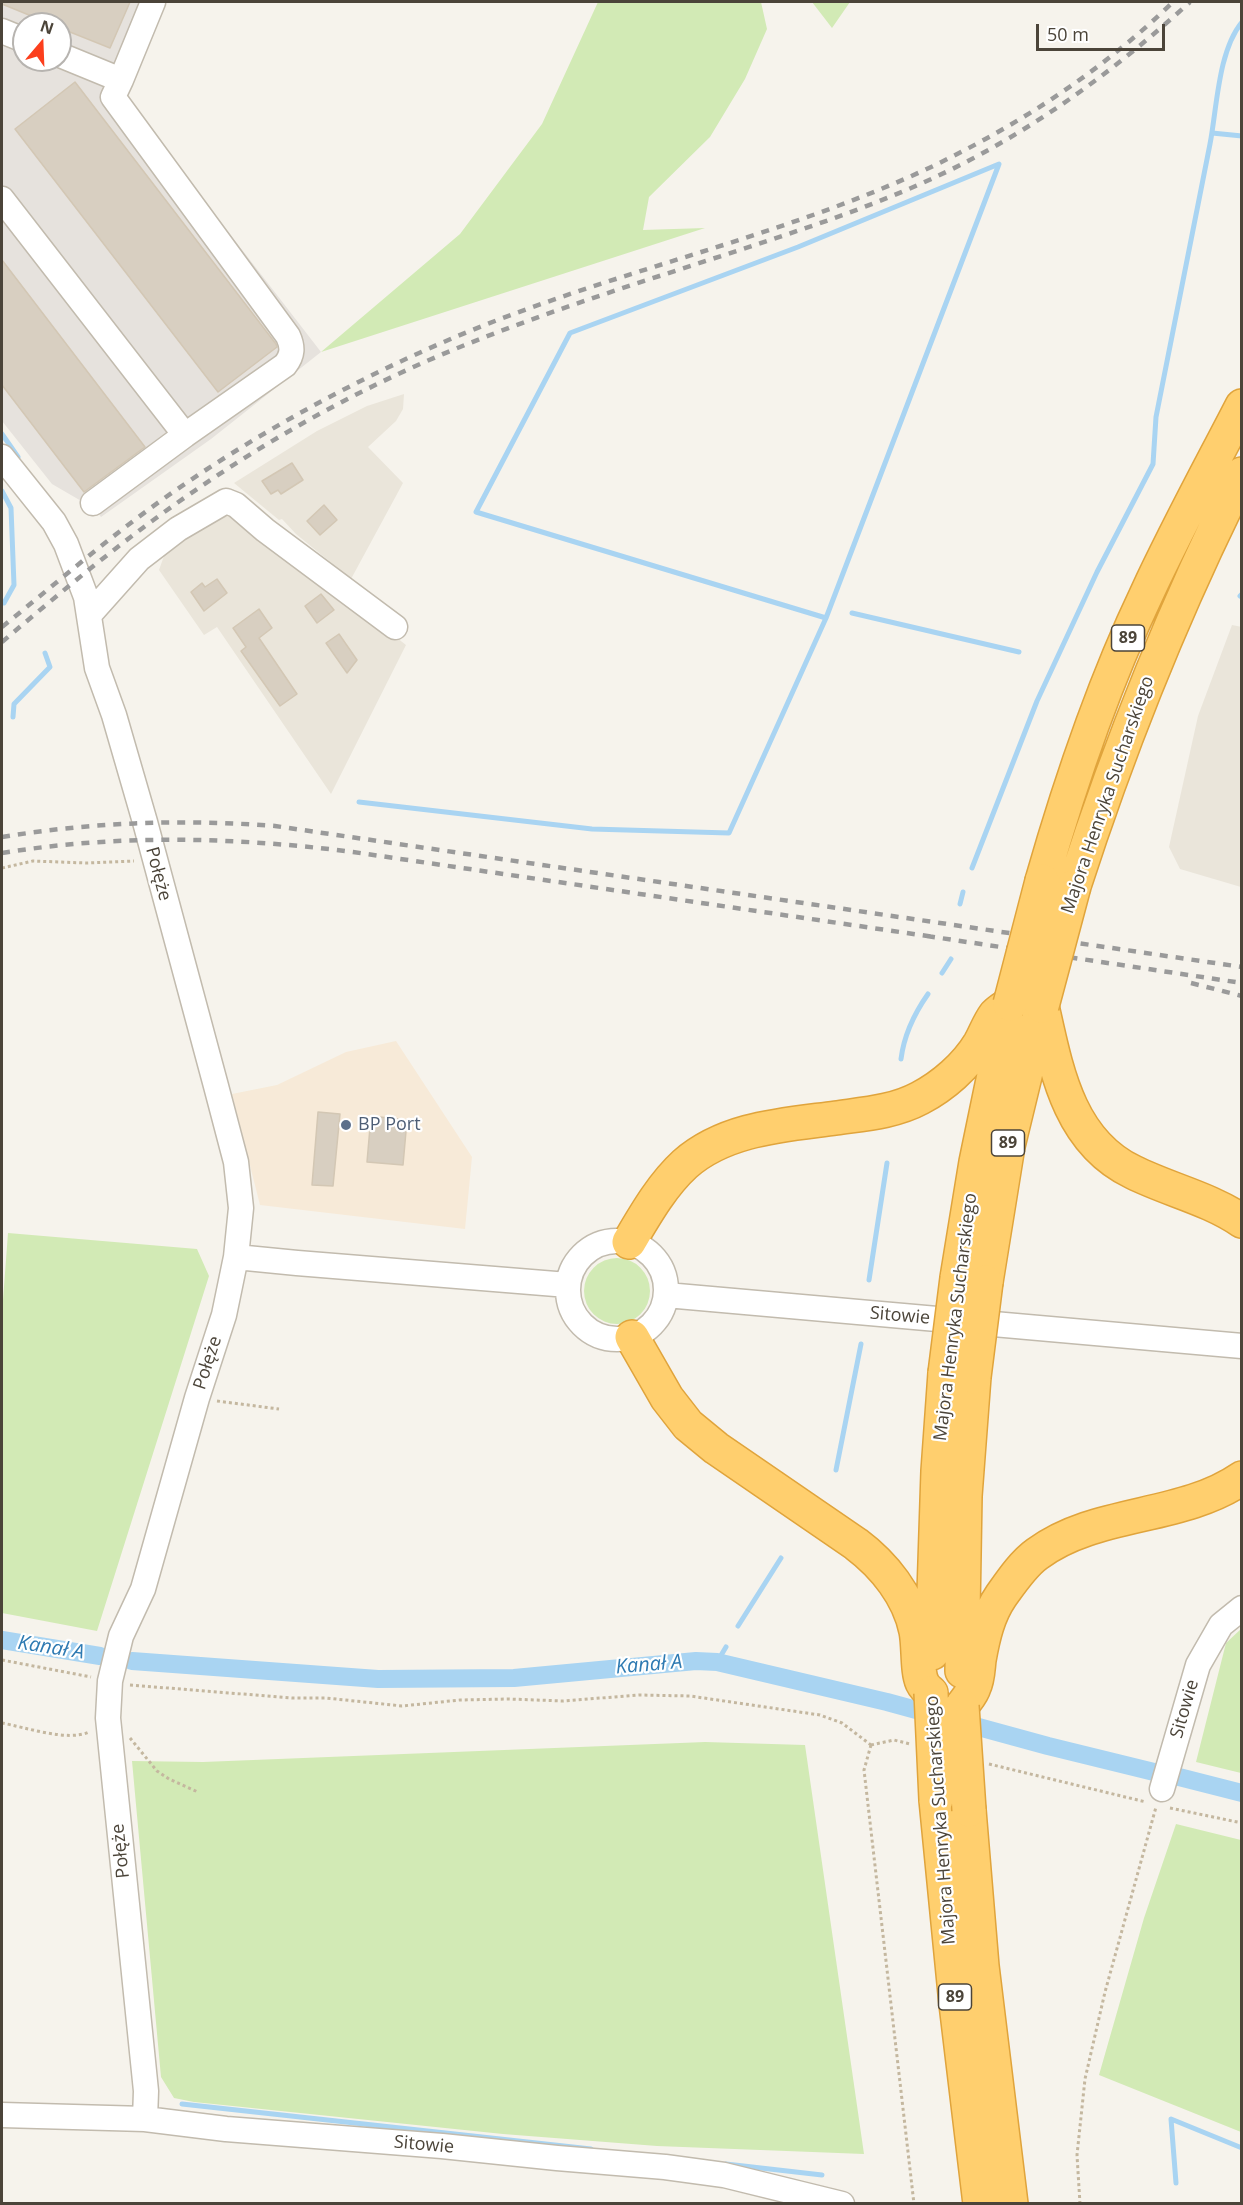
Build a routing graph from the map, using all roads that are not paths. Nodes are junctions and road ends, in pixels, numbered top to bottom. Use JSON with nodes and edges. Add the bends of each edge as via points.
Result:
{"nodes":[{"id":1,"x":153,"y":2,"type":"edge"},
{"id":2,"x":72,"y":60,"type":"edge"},
{"id":3,"x":120,"y":80,"type":"junction"},
{"id":4,"x":2,"y":199,"type":"edge"},
{"id":5,"x":1242,"y":406,"type":"edge"},
{"id":6,"x":185,"y":435,"type":"junction"},
{"id":7,"x":2,"y":457,"type":"edge"},
{"id":8,"x":1242,"y":474,"type":"edge"},
{"id":9,"x":93,"y":503,"type":"dead end"},
{"id":10,"x":90,"y":614,"type":"junction"},
{"id":11,"x":394,"y":627,"type":"dead end"},
{"id":12,"x":1010,"y":1004,"type":"junction"},
{"id":13,"x":1042,"y":1006,"type":"junction"},
{"id":14,"x":1242,"y":1221,"type":"edge"},
{"id":15,"x":629,"y":1242,"type":"junction"},
{"id":16,"x":236,"y":1257,"type":"junction"},
{"id":17,"x":972,"y":1280,"type":"junction"},
{"id":18,"x":568,"y":1285,"type":"junction"},
{"id":19,"x":666,"y":1295,"type":"junction"},
{"id":20,"x":632,"y":1337,"type":"junction"},
{"id":21,"x":1242,"y":1346,"type":"edge"},
{"id":22,"x":959,"y":1375,"type":"junction"},
{"id":23,"x":1242,"y":1478,"type":"edge"},
{"id":24,"x":1242,"y":1608,"type":"edge"},
{"id":25,"x":931,"y":1693,"type":"junction"},
{"id":26,"x":962,"y":1706,"type":"junction"},
{"id":27,"x":1159,"y":1797,"type":"road end"},
{"id":28,"x":2,"y":2115,"type":"edge"},
{"id":29,"x":145,"y":2119,"type":"junction"},
{"id":30,"x":842,"y":2204,"type":"edge"},
{"id":31,"x":980,"y":2204,"type":"edge"},
{"id":32,"x":1011,"y":2204,"type":"edge"}],
"edges":[{"from":1,"to":3,"type":"street"},
{"from":2,"to":3,"type":"street"},
{"from":3,"to":6,"type":"street","via":[[113,97],[292,345],[291,357],[285,365]]},
{"from":4,"to":6,"type":"street"},
{"from":5,"to":12,"type":"highway","name":"Majora Henryka Sucharskiego","number":"89","bridge":true,"via":[[1146,594],[1097,713],[1054,839]]},
{"from":6,"to":9,"type":"street"},
{"from":7,"to":10,"type":"street","name":"Połęże","via":[[40,503],[66,544]]},
{"from":8,"to":13,"type":"highway","name":"Majora Henryka Sucharskiego","number":"89","bridge":true,"via":[[1183,596],[1112,773],[1074,886]]},
{"from":10,"to":11,"type":"street","via":[[139,560],[178,529],[226,501]]},
{"from":10,"to":16,"type":"street","name":"Połęże","via":[[97,668],[114,715],[236,1162],[241,1208]]},
{"from":12,"to":15,"type":"highway","via":[[995,1015],[964,1063],[944,1083],[920,1098],[873,1113],[744,1133],[702,1152],[669,1183]]},
{"from":12,"to":17,"type":"highway","name":"Majora Henryka Sucharskiego","number":"89","via":[[993,1072]]},
{"from":13,"to":14,"type":"highway","via":[[1064,1093],[1083,1130],[1097,1146],[1132,1172],[1205,1200]]},
{"from":13,"to":17,"type":"highway","name":"Majora Henryka Sucharskiego","number":"89"},
{"from":15,"to":18,"type":"street","via":[[605,1242],[584,1253],[570,1273]]},
{"from":15,"to":19,"type":"street","via":[[658,1262]]},
{"from":16,"to":18,"type":"street"},
{"from":16,"to":29,"type":"street","name":"Połęże","via":[[224,1315],[143,1589],[121,1636],[110,1681],[108,1718],[146,2091]]},
{"from":17,"to":22,"type":"highway","name":"Majora Henryka Sucharskiego","number":"89","bridge":true},
{"from":18,"to":20,"type":"street","via":[[570,1306],[590,1331],[610,1339]]},
{"from":19,"to":20,"type":"street","via":[[651,1326]]},
{"from":19,"to":21,"type":"street","name":"Sitowie"},
{"from":20,"to":25,"type":"highway","via":[[667,1398],[688,1425],[867,1552],[890,1578],[909,1610],[916,1630],[922,1682]]},
{"from":22,"to":25,"type":"highway","name":"Majora Henryka Sucharskiego","number":"89","via":[[938,1471]]},
{"from":22,"to":26,"type":"highway","name":"Majora Henryka Sucharskiego","number":"89","via":[[964,1507]]},
{"from":23,"to":26,"type":"highway","via":[[1204,1497],[1080,1532],[1035,1555],[991,1615],[983,1637],[975,1687]]},
{"from":24,"to":27,"type":"street","name":"Sitowie","via":[[1221,1625],[1198,1665]]},
{"from":25,"to":31,"type":"highway","name":"Majora Henryka Sucharskiego","number":"89","bridge":true,"via":[[936,1800]]},
{"from":26,"to":32,"type":"highway","name":"Majora Henryka Sucharskiego","number":"89","bridge":true,"via":[[982,1966]]},
{"from":28,"to":29,"type":"street","name":"Sitowie"},
{"from":29,"to":30,"type":"street","name":"Sitowie","via":[[226,2130],[665,2167],[724,2175]]}]}
